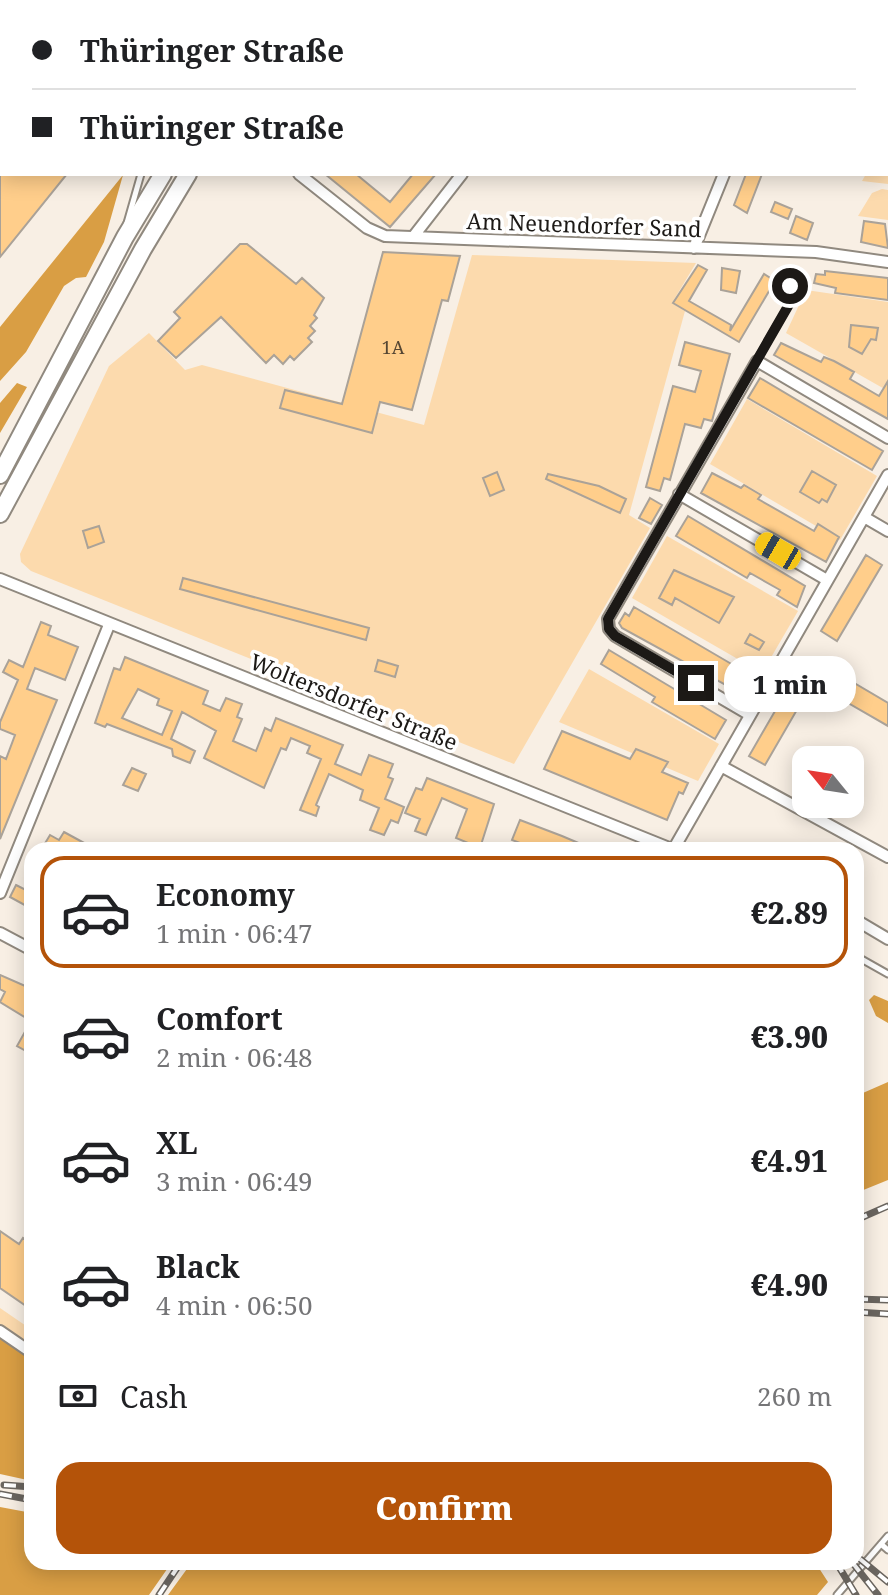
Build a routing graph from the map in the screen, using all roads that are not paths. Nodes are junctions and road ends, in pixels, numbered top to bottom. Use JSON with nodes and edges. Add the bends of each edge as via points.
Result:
{"nodes":[{"id":1,"x":140,"y":176,"type":"edge"},
{"id":2,"x":162,"y":176,"type":"edge"},
{"id":3,"x":187,"y":176,"type":"edge"},
{"id":4,"x":302,"y":176,"type":"edge"},
{"id":5,"x":460,"y":176,"type":"edge"},
{"id":6,"x":723,"y":176,"type":"edge"},
{"id":7,"x":125,"y":237,"type":"junction"},
{"id":8,"x":413,"y":237,"type":"junction"},
{"id":9,"x":694,"y":248,"type":"junction"},
{"id":10,"x":888,"y":262,"type":"edge"},
{"id":11,"x":790,"y":286,"type":"dead end"},
{"id":12,"x":757,"y":361,"type":"junction"},
{"id":13,"x":888,"y":438,"type":"edge"},
{"id":14,"x":0,"y":475,"type":"edge"},
{"id":15,"x":888,"y":475,"type":"edge"},
{"id":16,"x":679,"y":494,"type":"junction"},
{"id":17,"x":0,"y":514,"type":"edge"},
{"id":18,"x":864,"y":517,"type":"junction"},
{"id":19,"x":888,"y":531,"type":"edge"},
{"id":20,"x":0,"y":572,"type":"edge"},
{"id":21,"x":0,"y":579,"type":"edge"},
{"id":22,"x":827,"y":580,"type":"junction"},
{"id":23,"x":20,"y":585,"type":"junction"},
{"id":24,"x":109,"y":625,"type":"junction"},
{"id":25,"x":750,"y":715,"type":"junction"},
{"id":26,"x":721,"y":766,"type":"junction"},
{"id":27,"x":652,"y":842,"type":"edge"},
{"id":28,"x":678,"y":842,"type":"edge"},
{"id":29,"x":860,"y":842,"type":"edge"},
{"id":30,"x":864,"y":844,"type":"edge"},
{"id":31,"x":888,"y":857,"type":"edge"},
{"id":32,"x":0,"y":893,"type":"edge"},
{"id":33,"x":864,"y":925,"type":"edge"},
{"id":34,"x":0,"y":933,"type":"edge"},
{"id":35,"x":888,"y":939,"type":"edge"},
{"id":36,"x":24,"y":946,"type":"edge"},
{"id":37,"x":864,"y":960,"type":"edge"},
{"id":38,"x":888,"y":974,"type":"edge"},
{"id":39,"x":0,"y":1331,"type":"edge"},
{"id":40,"x":24,"y":1348,"type":"edge"},
{"id":41,"x":888,"y":1536,"type":"edge"},
{"id":42,"x":881,"y":1544,"type":"junction"},
{"id":43,"x":888,"y":1550,"type":"edge"},
{"id":44,"x":864,"y":1564,"type":"edge"},
{"id":45,"x":859,"y":1570,"type":"edge"},
{"id":46,"x":837,"y":1595,"type":"edge"}],
"edges":[{"from":1,"to":7,"type":"lane"},
{"from":2,"to":7,"type":"main road"},
{"from":3,"to":17,"type":"main road"},
{"from":4,"to":8,"type":"street","name":"Am Neuendorfer Sand","via":[[367,228],[385,236]]},
{"from":5,"to":8,"type":"street"},
{"from":6,"to":9,"type":"street"},
{"from":7,"to":14,"type":"main road"},
{"from":8,"to":9,"type":"street","name":"Am Neuendorfer Sand"},
{"from":9,"to":10,"type":"street","name":"Am Neuendorfer Sand","via":[[816,252]]},
{"from":11,"to":12,"type":"lane","via":[[791,301]]},
{"from":12,"to":13,"type":"street"},
{"from":12,"to":16,"type":"street"},
{"from":15,"to":18,"type":"street"},
{"from":16,"to":22,"type":"street"},
{"from":16,"to":25,"type":"street","via":[[608,619],[609,629]]},
{"from":18,"to":19,"type":"street"},
{"from":18,"to":22,"type":"street"},
{"from":20,"to":23,"type":"street","name":"Woltersdorfer Straße"},
{"from":21,"to":23,"type":"street","name":"Woltersdorfer Straße"},
{"from":22,"to":25,"type":"street"},
{"from":23,"to":24,"type":"street","name":"Woltersdorfer Straße"},
{"from":24,"to":27,"type":"street","name":"Woltersdorfer Straße"},
{"from":24,"to":32,"type":"street"},
{"from":25,"to":26,"type":"street"},
{"from":26,"to":28,"type":"street"},
{"from":26,"to":29,"type":"street"},
{"from":30,"to":31,"type":"street"},
{"from":33,"to":35,"type":"street"},
{"from":34,"to":36,"type":"street"},
{"from":37,"to":38,"type":"lane"},
{"from":39,"to":40,"type":"street"},
{"from":41,"to":42,"type":"lane"},
{"from":42,"to":43,"type":"lane"},
{"from":42,"to":44,"type":"lane"},
{"from":45,"to":46,"type":"lane"}]}
